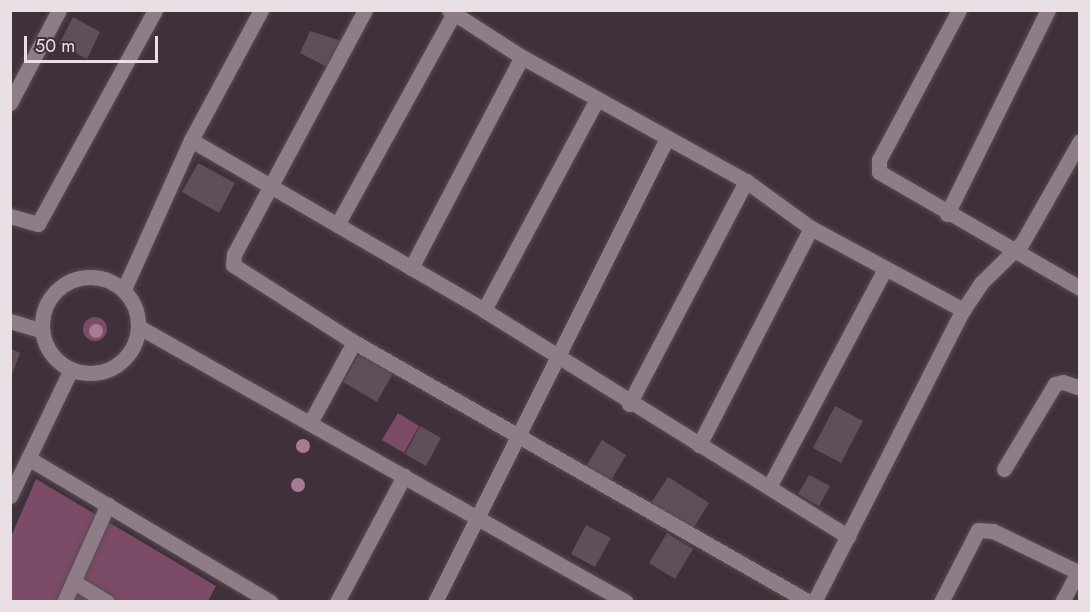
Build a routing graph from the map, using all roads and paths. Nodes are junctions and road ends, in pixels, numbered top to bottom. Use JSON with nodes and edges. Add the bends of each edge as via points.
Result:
{"nodes":[{"id":1,"x":58,"y":10,"type":"edge"},
{"id":2,"x":155,"y":10,"type":"edge"},
{"id":3,"x":261,"y":10,"type":"edge"},
{"id":4,"x":364,"y":10,"type":"edge"},
{"id":5,"x":959,"y":10,"type":"edge"},
{"id":6,"x":1048,"y":10,"type":"edge"},
{"id":7,"x":451,"y":12,"type":"edge"},
{"id":8,"x":522,"y":57,"type":"junction"},
{"id":9,"x":597,"y":99,"type":"junction"},
{"id":10,"x":10,"y":103,"type":"edge"},
{"id":11,"x":668,"y":138,"type":"junction"},
{"id":12,"x":191,"y":140,"type":"junction"},
{"id":13,"x":1080,"y":141,"type":"edge"},
{"id":14,"x":746,"y":182,"type":"junction"},
{"id":15,"x":270,"y":186,"type":"junction"},
{"id":16,"x":946,"y":214,"type":"junction"},
{"id":17,"x":10,"y":216,"type":"edge"},
{"id":18,"x":337,"y":225,"type":"junction"},
{"id":19,"x":811,"y":228,"type":"junction"},
{"id":20,"x":1013,"y":252,"type":"junction"},
{"id":21,"x":411,"y":268,"type":"junction"},
{"id":22,"x":885,"y":269,"type":"junction"},
{"id":23,"x":1080,"y":288,"type":"edge"},
{"id":24,"x":124,"y":289,"type":"junction"},
{"id":25,"x":484,"y":310,"type":"junction"},
{"id":26,"x":963,"y":310,"type":"junction"},
{"id":27,"x":10,"y":321,"type":"edge"},
{"id":28,"x":139,"y":327,"type":"junction"},
{"id":29,"x":42,"y":331,"type":"junction"},
{"id":30,"x":354,"y":342,"type":"junction"},
{"id":31,"x":558,"y":357,"type":"junction"},
{"id":32,"x":71,"y":369,"type":"junction"},
{"id":33,"x":1080,"y":388,"type":"edge"},
{"id":34,"x":629,"y":404,"type":"junction"},
{"id":35,"x":311,"y":421,"type":"junction"},
{"id":36,"x":519,"y":436,"type":"junction"},
{"id":37,"x":699,"y":445,"type":"junction"},
{"id":38,"x":28,"y":458,"type":"junction"},
{"id":39,"x":1004,"y":469,"type":"dead end"},
{"id":40,"x":404,"y":476,"type":"junction"},
{"id":41,"x":769,"y":487,"type":"junction"},
{"id":42,"x":10,"y":496,"type":"edge"},
{"id":43,"x":108,"y":504,"type":"junction"},
{"id":44,"x":478,"y":520,"type":"junction"},
{"id":45,"x":848,"y":537,"type":"junction"},
{"id":46,"x":1079,"y":573,"type":"edge"},
{"id":47,"x":74,"y":582,"type":"junction"},
{"id":48,"x":64,"y":602,"type":"edge"},
{"id":49,"x":107,"y":602,"type":"edge"},
{"id":50,"x":272,"y":602,"type":"edge"},
{"id":51,"x":337,"y":602,"type":"edge"},
{"id":52,"x":435,"y":602,"type":"edge"},
{"id":53,"x":626,"y":602,"type":"edge"},
{"id":54,"x":809,"y":602,"type":"edge"},
{"id":55,"x":814,"y":602,"type":"edge"},
{"id":56,"x":941,"y":602,"type":"edge"},
{"id":57,"x":1062,"y":602,"type":"edge"}],
"edges":[{"from":1,"to":10,"type":"street"},
{"from":2,"to":17,"type":"street","via":[[38,225]]},
{"from":3,"to":12,"type":"street"},
{"from":4,"to":15,"type":"street"},
{"from":5,"to":16,"type":"street","via":[[878,166],[884,176]]},
{"from":6,"to":16,"type":"street"},
{"from":7,"to":8,"type":"street"},
{"from":7,"to":18,"type":"street"},
{"from":8,"to":9,"type":"street"},
{"from":8,"to":21,"type":"street"},
{"from":9,"to":11,"type":"street"},
{"from":9,"to":25,"type":"street"},
{"from":11,"to":14,"type":"street"},
{"from":11,"to":31,"type":"street"},
{"from":12,"to":15,"type":"street"},
{"from":12,"to":24,"type":"street"},
{"from":13,"to":20,"type":"street","via":[[1029,232]]},
{"from":14,"to":19,"type":"street"},
{"from":14,"to":34,"type":"street"},
{"from":15,"to":18,"type":"street"},
{"from":15,"to":30,"type":"street","via":[[234,254],[233,265]]},
{"from":16,"to":20,"type":"street"},
{"from":18,"to":21,"type":"street"},
{"from":19,"to":22,"type":"street"},
{"from":19,"to":37,"type":"street"},
{"from":20,"to":23,"type":"street"},
{"from":20,"to":26,"type":"street","via":[[981,283]]},
{"from":21,"to":25,"type":"street"},
{"from":22,"to":26,"type":"street"},
{"from":22,"to":41,"type":"street"},
{"from":24,"to":28,"type":"street","via":[[137,310]]},
{"from":24,"to":29,"type":"street","via":[[104,278],[73,279],[49,299]]},
{"from":25,"to":31,"type":"street"},
{"from":26,"to":45,"type":"street"},
{"from":27,"to":29,"type":"street"},
{"from":28,"to":32,"type":"street","via":[[129,355],[119,364],[96,372]]},
{"from":28,"to":35,"type":"street"},
{"from":29,"to":32,"type":"street","via":[[52,355]]},
{"from":30,"to":35,"type":"street"},
{"from":30,"to":36,"type":"street"},
{"from":31,"to":34,"type":"street"},
{"from":31,"to":36,"type":"street"},
{"from":32,"to":38,"type":"street"},
{"from":33,"to":39,"type":"street","via":[[1063,382],[1053,387]]},
{"from":34,"to":37,"type":"street"},
{"from":35,"to":40,"type":"street"},
{"from":36,"to":44,"type":"street"},
{"from":36,"to":54,"type":"street"},
{"from":37,"to":41,"type":"street"},
{"from":38,"to":42,"type":"street"},
{"from":38,"to":43,"type":"street"},
{"from":40,"to":44,"type":"street"},
{"from":40,"to":51,"type":"street"},
{"from":41,"to":45,"type":"street"},
{"from":43,"to":47,"type":"street"},
{"from":43,"to":50,"type":"street"},
{"from":44,"to":52,"type":"street"},
{"from":44,"to":53,"type":"street"},
{"from":45,"to":55,"type":"street"},
{"from":46,"to":56,"type":"street","via":[[993,531],[978,530]]},
{"from":46,"to":57,"type":"street"},
{"from":47,"to":48,"type":"street"},
{"from":47,"to":49,"type":"street"}]}
